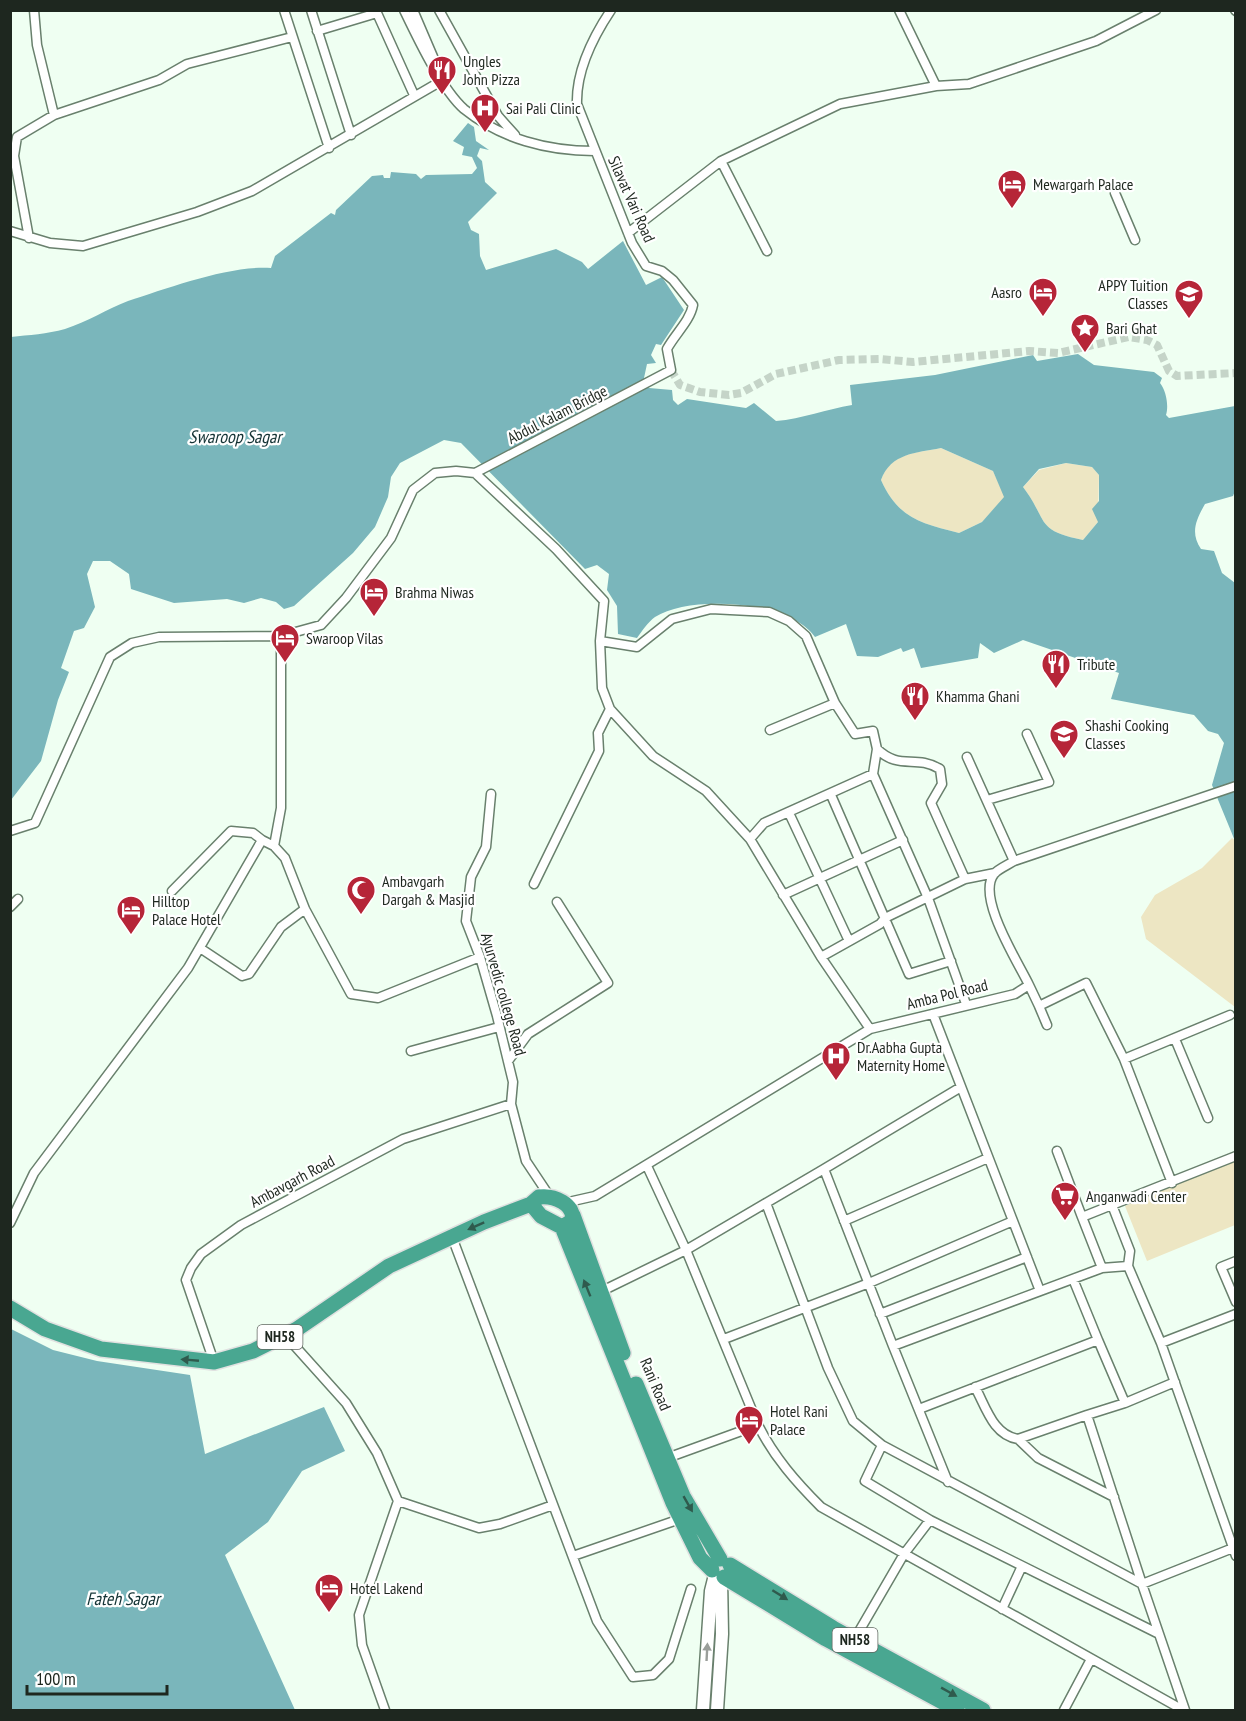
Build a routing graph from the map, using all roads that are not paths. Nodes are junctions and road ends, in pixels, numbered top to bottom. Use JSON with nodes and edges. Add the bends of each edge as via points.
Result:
{"nodes":[{"id":1,"x":34,"y":10,"type":"edge"},
{"id":2,"x":284,"y":10,"type":"edge"},
{"id":3,"x":311,"y":10,"type":"edge"},
{"id":4,"x":404,"y":10,"type":"edge"},
{"id":5,"x":413,"y":10,"type":"edge"},
{"id":6,"x":439,"y":10,"type":"edge"},
{"id":7,"x":611,"y":10,"type":"edge"},
{"id":8,"x":899,"y":10,"type":"edge"},
{"id":9,"x":1156,"y":10,"type":"edge"},
{"id":10,"x":380,"y":12,"type":"edge"},
{"id":11,"x":317,"y":31,"type":"junction"},
{"id":12,"x":292,"y":37,"type":"junction"},
{"id":13,"x":443,"y":80,"type":"junction"},
{"id":14,"x":936,"y":86,"type":"junction"},
{"id":15,"x":414,"y":96,"type":"junction"},
{"id":16,"x":54,"y":115,"type":"junction"},
{"id":17,"x":351,"y":135,"type":"junction"},
{"id":18,"x":520,"y":140,"type":"junction"},
{"id":19,"x":329,"y":148,"type":"junction"},
{"id":20,"x":594,"y":151,"type":"junction"},
{"id":21,"x":721,"y":161,"type":"junction"},
{"id":22,"x":1115,"y":193,"type":"dead end"},
{"id":23,"x":10,"y":231,"type":"edge"},
{"id":24,"x":628,"y":233,"type":"junction"},
{"id":25,"x":29,"y":238,"type":"junction"},
{"id":26,"x":1135,"y":240,"type":"dead end"},
{"id":27,"x":767,"y":251,"type":"dead end"},
{"id":28,"x":671,"y":370,"type":"joint"},
{"id":29,"x":475,"y":473,"type":"junction"},
{"id":30,"x":280,"y":636,"type":"junction"},
{"id":31,"x":600,"y":641,"type":"junction"},
{"id":32,"x":836,"y":703,"type":"junction"},
{"id":33,"x":610,"y":709,"type":"junction"},
{"id":34,"x":770,"y":730,"type":"dead end"},
{"id":35,"x":1027,"y":735,"type":"dead end"},
{"id":36,"x":877,"y":750,"type":"junction"},
{"id":37,"x":967,"y":758,"type":"dead end"},
{"id":38,"x":873,"y":774,"type":"junction"},
{"id":39,"x":1236,"y":786,"type":"edge"},
{"id":40,"x":491,"y":794,"type":"dead end"},
{"id":41,"x":831,"y":795,"type":"junction"},
{"id":42,"x":987,"y":800,"type":"junction"},
{"id":43,"x":789,"y":813,"type":"junction"},
{"id":44,"x":10,"y":831,"type":"edge"},
{"id":45,"x":750,"y":839,"type":"junction"},
{"id":46,"x":262,"y":840,"type":"junction"},
{"id":47,"x":903,"y":840,"type":"junction"},
{"id":48,"x":274,"y":846,"type":"junction"},
{"id":49,"x":860,"y":860,"type":"junction"},
{"id":50,"x":1014,"y":861,"type":"junction"},
{"id":51,"x":995,"y":873,"type":"junction"},
{"id":52,"x":818,"y":879,"type":"junction"},
{"id":53,"x":965,"y":879,"type":"junction"},
{"id":54,"x":534,"y":884,"type":"dead end"},
{"id":55,"x":172,"y":891,"type":"dead end"},
{"id":56,"x":783,"y":895,"type":"junction"},
{"id":57,"x":928,"y":898,"type":"junction"},
{"id":58,"x":18,"y":899,"type":"dead end"},
{"id":59,"x":557,"y":902,"type":"dead end"},
{"id":60,"x":10,"y":907,"type":"edge"},
{"id":61,"x":305,"y":909,"type":"junction"},
{"id":62,"x":885,"y":918,"type":"junction"},
{"id":63,"x":849,"y":941,"type":"junction"},
{"id":64,"x":200,"y":948,"type":"junction"},
{"id":65,"x":480,"y":957,"type":"junction"},
{"id":66,"x":822,"y":957,"type":"junction"},
{"id":67,"x":951,"y":961,"type":"junction"},
{"id":68,"x":1029,"y":985,"type":"junction"},
{"id":69,"x":966,"y":1004,"type":"junction"},
{"id":70,"x":1039,"y":1006,"type":"junction"},
{"id":71,"x":933,"y":1014,"type":"junction"},
{"id":72,"x":1230,"y":1015,"type":"dead end"},
{"id":73,"x":1047,"y":1025,"type":"dead end"},
{"id":74,"x":499,"y":1027,"type":"junction"},
{"id":75,"x":870,"y":1029,"type":"junction"},
{"id":76,"x":1175,"y":1039,"type":"junction"},
{"id":77,"x":411,"y":1051,"type":"dead end"},
{"id":78,"x":1124,"y":1059,"type":"junction"},
{"id":79,"x":508,"y":1061,"type":"junction"},
{"id":80,"x":961,"y":1087,"type":"junction"},
{"id":81,"x":511,"y":1104,"type":"junction"},
{"id":82,"x":1208,"y":1118,"type":"dead end"},
{"id":83,"x":1057,"y":1150,"type":"dead end"},
{"id":84,"x":1236,"y":1156,"type":"edge"},
{"id":85,"x":988,"y":1158,"type":"junction"},
{"id":86,"x":647,"y":1166,"type":"junction"},
{"id":87,"x":824,"y":1169,"type":"junction"},
{"id":88,"x":1173,"y":1183,"type":"junction"},
{"id":89,"x":766,"y":1203,"type":"junction"},
{"id":90,"x":531,"y":1204,"type":"junction"},
{"id":91,"x":562,"y":1205,"type":"junction"},
{"id":92,"x":1112,"y":1205,"type":"junction"},
{"id":93,"x":1082,"y":1217,"type":"junction"},
{"id":94,"x":844,"y":1221,"type":"junction"},
{"id":95,"x":1013,"y":1221,"type":"junction"},
{"id":96,"x":10,"y":1223,"type":"edge"},
{"id":97,"x":562,"y":1227,"type":"junction"},
{"id":98,"x":452,"y":1237,"type":"junction"},
{"id":99,"x":686,"y":1250,"type":"junction"},
{"id":100,"x":1027,"y":1257,"type":"junction"},
{"id":101,"x":1236,"y":1261,"type":"edge"},
{"id":102,"x":1128,"y":1266,"type":"junction"},
{"id":103,"x":1102,"y":1268,"type":"junction"},
{"id":104,"x":1073,"y":1279,"type":"junction"},
{"id":105,"x":868,"y":1283,"type":"junction"},
{"id":106,"x":602,"y":1291,"type":"junction"},
{"id":107,"x":1040,"y":1291,"type":"junction"},
{"id":108,"x":1236,"y":1302,"type":"edge"},
{"id":109,"x":805,"y":1307,"type":"junction"},
{"id":110,"x":10,"y":1308,"type":"edge"},
{"id":111,"x":880,"y":1314,"type":"junction"},
{"id":112,"x":1236,"y":1314,"type":"edge"},
{"id":113,"x":285,"y":1335,"type":"junction"},
{"id":114,"x":724,"y":1339,"type":"junction"},
{"id":115,"x":1098,"y":1340,"type":"junction"},
{"id":116,"x":1161,"y":1343,"type":"junction"},
{"id":117,"x":893,"y":1346,"type":"junction"},
{"id":118,"x":214,"y":1362,"type":"junction"},
{"id":119,"x":1174,"y":1382,"type":"junction"},
{"id":120,"x":975,"y":1387,"type":"junction"},
{"id":121,"x":1125,"y":1403,"type":"junction"},
{"id":122,"x":919,"y":1409,"type":"junction"},
{"id":123,"x":1087,"y":1415,"type":"junction"},
{"id":124,"x":759,"y":1425,"type":"junction"},
{"id":125,"x":1018,"y":1439,"type":"junction"},
{"id":126,"x":882,"y":1445,"type":"junction"},
{"id":127,"x":667,"y":1458,"type":"junction"},
{"id":128,"x":948,"y":1482,"type":"junction"},
{"id":129,"x":1114,"y":1497,"type":"junction"},
{"id":130,"x":398,"y":1500,"type":"junction"},
{"id":131,"x":553,"y":1504,"type":"junction"},
{"id":132,"x":681,"y":1519,"type":"junction"},
{"id":133,"x":930,"y":1520,"type":"junction"},
{"id":134,"x":1234,"y":1552,"type":"edge"},
{"id":135,"x":904,"y":1554,"type":"junction"},
{"id":136,"x":573,"y":1556,"type":"junction"},
{"id":137,"x":1022,"y":1566,"type":"junction"},
{"id":138,"x":720,"y":1571,"type":"junction"},
{"id":139,"x":1142,"y":1584,"type":"junction"},
{"id":140,"x":691,"y":1589,"type":"dead end"},
{"id":141,"x":1002,"y":1609,"type":"junction"},
{"id":142,"x":1159,"y":1634,"type":"junction"},
{"id":143,"x":854,"y":1640,"type":"junction"},
{"id":144,"x":1091,"y":1659,"type":"junction"},
{"id":145,"x":385,"y":1710,"type":"edge"},
{"id":146,"x":703,"y":1710,"type":"edge"},
{"id":147,"x":717,"y":1710,"type":"edge"},
{"id":148,"x":957,"y":1710,"type":"edge"},
{"id":149,"x":983,"y":1710,"type":"edge"},
{"id":150,"x":1064,"y":1710,"type":"edge"},
{"id":151,"x":1184,"y":1710,"type":"edge"}],
"edges":[{"from":1,"to":16,"type":"street","via":[[37,45]]},
{"from":2,"to":12,"type":"street"},
{"from":3,"to":11,"type":"street"},
{"from":4,"to":13,"type":"street","via":[[429,62]]},
{"from":5,"to":13,"type":"street"},
{"from":6,"to":18,"type":"street","via":[[498,116]]},
{"from":7,"to":20,"type":"street","name":"Silavat Vari Road","via":[[593,40],[577,86],[577,104]]},
{"from":8,"to":14,"type":"street"},
{"from":9,"to":14,"type":"street","via":[[1096,41],[1053,57],[969,84]]},
{"from":10,"to":11,"type":"street"},
{"from":10,"to":15,"type":"street"},
{"from":11,"to":17,"type":"street"},
{"from":12,"to":16,"type":"street","via":[[187,64],[159,81]]},
{"from":12,"to":19,"type":"street"},
{"from":13,"to":15,"type":"street"},
{"from":13,"to":18,"type":"street","via":[[463,108]]},
{"from":14,"to":21,"type":"street","via":[[840,104]]},
{"from":15,"to":17,"type":"street"},
{"from":16,"to":25,"type":"street","via":[[17,137],[14,156]]},
{"from":17,"to":19,"type":"street"},
{"from":18,"to":20,"type":"street"},
{"from":19,"to":25,"type":"street","via":[[252,191],[84,246]]},
{"from":20,"to":24,"type":"street","name":"Silavat Vari Road"},
{"from":21,"to":24,"type":"street"},
{"from":21,"to":27,"type":"street"},
{"from":22,"to":26,"type":"street"},
{"from":23,"to":25,"type":"street"},
{"from":24,"to":28,"type":"street","name":"Silavat Vari Road","via":[[646,266],[662,271],[693,305],[691,316],[667,349]]},
{"from":28,"to":29,"type":"street","name":"Abdul Kalam Bridge"},
{"from":29,"to":30,"type":"street","via":[[435,473],[413,490],[391,538],[346,598],[321,625]]},
{"from":29,"to":31,"type":"street","via":[[556,549],[604,601]]},
{"from":30,"to":44,"type":"street","via":[[159,637],[132,643],[110,657],[35,823]]},
{"from":30,"to":48,"type":"street","via":[[281,807]]},
{"from":31,"to":32,"type":"street","via":[[637,646],[672,619],[711,609],[769,612],[789,621],[806,636]]},
{"from":31,"to":33,"type":"street","via":[[602,688]]},
{"from":32,"to":34,"type":"street"},
{"from":32,"to":36,"type":"street","via":[[855,734],[873,731]]},
{"from":33,"to":45,"type":"street","via":[[653,756],[706,791]]},
{"from":33,"to":54,"type":"street","via":[[598,733],[599,751]]},
{"from":35,"to":42,"type":"street","via":[[1049,782]]},
{"from":36,"to":38,"type":"street"},
{"from":36,"to":53,"type":"street","via":[[889,760],[928,762],[940,769],[942,784],[931,803]]},
{"from":37,"to":42,"type":"street"},
{"from":38,"to":41,"type":"street"},
{"from":38,"to":47,"type":"street"},
{"from":39,"to":50,"type":"street"},
{"from":40,"to":65,"type":"street","name":"Ayurvedic college Road","via":[[486,847],[471,877],[466,921]]},
{"from":41,"to":43,"type":"street"},
{"from":41,"to":49,"type":"street"},
{"from":42,"to":50,"type":"street"},
{"from":43,"to":45,"type":"street","via":[[764,823]]},
{"from":43,"to":52,"type":"street"},
{"from":45,"to":56,"type":"street"},
{"from":46,"to":48,"type":"street"},
{"from":46,"to":55,"type":"street","via":[[253,833],[231,831]]},
{"from":46,"to":64,"type":"street"},
{"from":47,"to":49,"type":"street"},
{"from":47,"to":57,"type":"street"},
{"from":48,"to":61,"type":"street","via":[[285,858]]},
{"from":49,"to":52,"type":"street"},
{"from":49,"to":62,"type":"street"},
{"from":50,"to":51,"type":"street"},
{"from":51,"to":53,"type":"street"},
{"from":51,"to":68,"type":"street","via":[[988,889],[993,912]]},
{"from":52,"to":56,"type":"street"},
{"from":52,"to":63,"type":"street"},
{"from":53,"to":57,"type":"street"},
{"from":56,"to":66,"type":"street"},
{"from":57,"to":62,"type":"street"},
{"from":57,"to":67,"type":"street"},
{"from":58,"to":60,"type":"street"},
{"from":59,"to":79,"type":"street","via":[[608,983],[528,1034]]},
{"from":61,"to":64,"type":"street","via":[[281,927],[249,974],[242,976]]},
{"from":61,"to":65,"type":"street","via":[[351,994],[378,998]]},
{"from":62,"to":63,"type":"street"},
{"from":62,"to":67,"type":"street","via":[[909,974]]},
{"from":63,"to":66,"type":"street"},
{"from":64,"to":96,"type":"street","via":[[34,1173]]},
{"from":65,"to":74,"type":"street","name":"Ayurvedic college Road"},
{"from":66,"to":75,"type":"street"},
{"from":67,"to":69,"type":"street"},
{"from":68,"to":69,"type":"street","name":"Amba Pol Road","via":[[1015,994]]},
{"from":68,"to":70,"type":"street"},
{"from":69,"to":71,"type":"street","name":"Amba Pol Road"},
{"from":70,"to":73,"type":"street"},
{"from":70,"to":78,"type":"street","via":[[1086,983]]},
{"from":71,"to":75,"type":"street","name":"Amba Pol Road"},
{"from":71,"to":80,"type":"street"},
{"from":72,"to":76,"type":"street"},
{"from":74,"to":77,"type":"street"},
{"from":74,"to":79,"type":"street","name":"Ayurvedic college Road"},
{"from":75,"to":86,"type":"street","name":"Amba Pol Road"},
{"from":76,"to":78,"type":"street"},
{"from":76,"to":82,"type":"street"},
{"from":78,"to":88,"type":"street"},
{"from":79,"to":81,"type":"street","name":"Ayurvedic college Road","via":[[513,1082]]},
{"from":80,"to":85,"type":"street"},
{"from":80,"to":87,"type":"street"},
{"from":81,"to":91,"type":"street","name":"Ayurvedic college Road","via":[[526,1161]]},
{"from":81,"to":118,"type":"street","name":"Ambavgarh Road","via":[[403,1139],[241,1224],[201,1254],[186,1280]]},
{"from":83,"to":93,"type":"street"},
{"from":84,"to":88,"type":"street"},
{"from":85,"to":94,"type":"street"},
{"from":85,"to":95,"type":"street"},
{"from":86,"to":91,"type":"street","name":"Amba Pol Road","via":[[595,1196]]},
{"from":86,"to":99,"type":"street"},
{"from":87,"to":89,"type":"street"},
{"from":87,"to":94,"type":"street"},
{"from":88,"to":92,"type":"street"},
{"from":89,"to":99,"type":"street"},
{"from":89,"to":109,"type":"street"},
{"from":90,"to":91,"type":"highway","number":"NH58","via":[[539,1197]]},
{"from":90,"to":97,"type":"highway","via":[[541,1216]]},
{"from":90,"to":98,"type":"highway","number":"NH58","one_way":true},
{"from":91,"to":97,"type":"highway","via":[[570,1224]]},
{"from":91,"to":106,"type":"highway","name":"Rani Road","number":"NH58"},
{"from":92,"to":93,"type":"street"},
{"from":92,"to":102,"type":"street","via":[[1130,1251]]},
{"from":93,"to":103,"type":"street"},
{"from":94,"to":105,"type":"street"},
{"from":95,"to":100,"type":"street"},
{"from":95,"to":105,"type":"street"},
{"from":132,"to":97,"type":"highway","number":"NH58","one_way":true},
{"from":98,"to":113,"type":"highway","number":"NH58","via":[[389,1266]]},
{"from":98,"to":131,"type":"street"},
{"from":99,"to":106,"type":"street"},
{"from":99,"to":114,"type":"street"},
{"from":100,"to":107,"type":"street"},
{"from":100,"to":111,"type":"street"},
{"from":101,"to":108,"type":"street","via":[[1221,1267]]},
{"from":102,"to":103,"type":"street"},
{"from":102,"to":116,"type":"street"},
{"from":103,"to":104,"type":"street"},
{"from":104,"to":107,"type":"street"},
{"from":104,"to":115,"type":"street"},
{"from":105,"to":109,"type":"street"},
{"from":105,"to":111,"type":"street"},
{"from":106,"to":127,"type":"highway","name":"Rani Road","number":"NH58"},
{"from":107,"to":117,"type":"street"},
{"from":109,"to":114,"type":"street"},
{"from":109,"to":126,"type":"street","via":[[853,1421]]},
{"from":118,"to":110,"type":"highway","number":"NH58","one_way":true,"via":[[101,1349],[45,1329]]},
{"from":111,"to":117,"type":"street"},
{"from":112,"to":116,"type":"street"},
{"from":113,"to":118,"type":"highway","number":"NH58","via":[[253,1351]]},
{"from":113,"to":130,"type":"street","via":[[346,1403],[377,1453]]},
{"from":114,"to":124,"type":"street"},
{"from":115,"to":120,"type":"street"},
{"from":115,"to":121,"type":"street"},
{"from":116,"to":119,"type":"street"},
{"from":117,"to":122,"type":"street"},
{"from":119,"to":121,"type":"street"},
{"from":119,"to":134,"type":"street"},
{"from":120,"to":122,"type":"street"},
{"from":120,"to":125,"type":"street","via":[[995,1426],[1008,1438]]},
{"from":121,"to":123,"type":"street"},
{"from":122,"to":128,"type":"street"},
{"from":123,"to":125,"type":"street"},
{"from":123,"to":129,"type":"street"},
{"from":124,"to":127,"type":"street"},
{"from":124,"to":135,"type":"street","via":[[770,1448],[794,1480],[821,1507]]},
{"from":125,"to":129,"type":"street","via":[[1038,1458]]},
{"from":126,"to":128,"type":"street"},
{"from":126,"to":133,"type":"street","via":[[865,1481]]},
{"from":127,"to":138,"type":"highway","name":"Rani Road","number":"NH58","one_way":true},
{"from":128,"to":139,"type":"street"},
{"from":129,"to":139,"type":"street"},
{"from":130,"to":131,"type":"street","via":[[480,1528]]},
{"from":130,"to":145,"type":"street","via":[[359,1615],[362,1646]]},
{"from":131,"to":136,"type":"street"},
{"from":132,"to":136,"type":"street"},
{"from":132,"to":138,"type":"highway","number":"NH58","via":[[700,1558]]},
{"from":133,"to":135,"type":"street"},
{"from":133,"to":137,"type":"street"},
{"from":134,"to":139,"type":"street"},
{"from":135,"to":141,"type":"street"},
{"from":135,"to":143,"type":"street"},
{"from":136,"to":140,"type":"street","via":[[597,1621],[633,1677],[653,1675],[669,1659]]},
{"from":137,"to":141,"type":"street"},
{"from":137,"to":142,"type":"street"},
{"from":138,"to":143,"type":"highway","name":"Rani Road","number":"NH58","one_way":true},
{"from":146,"to":138,"type":"street","one_way":true,"via":[[711,1591]]},
{"from":138,"to":147,"type":"street","name":"Rani Road","via":[[722,1634]]},
{"from":138,"to":148,"type":"highway","number":"NH58","via":[[826,1639]]},
{"from":139,"to":142,"type":"street"},
{"from":141,"to":144,"type":"street"},
{"from":142,"to":151,"type":"street"},
{"from":143,"to":149,"type":"highway","name":"Rani Road","number":"NH58","one_way":true},
{"from":144,"to":150,"type":"street"},
{"from":144,"to":151,"type":"street"}]}
